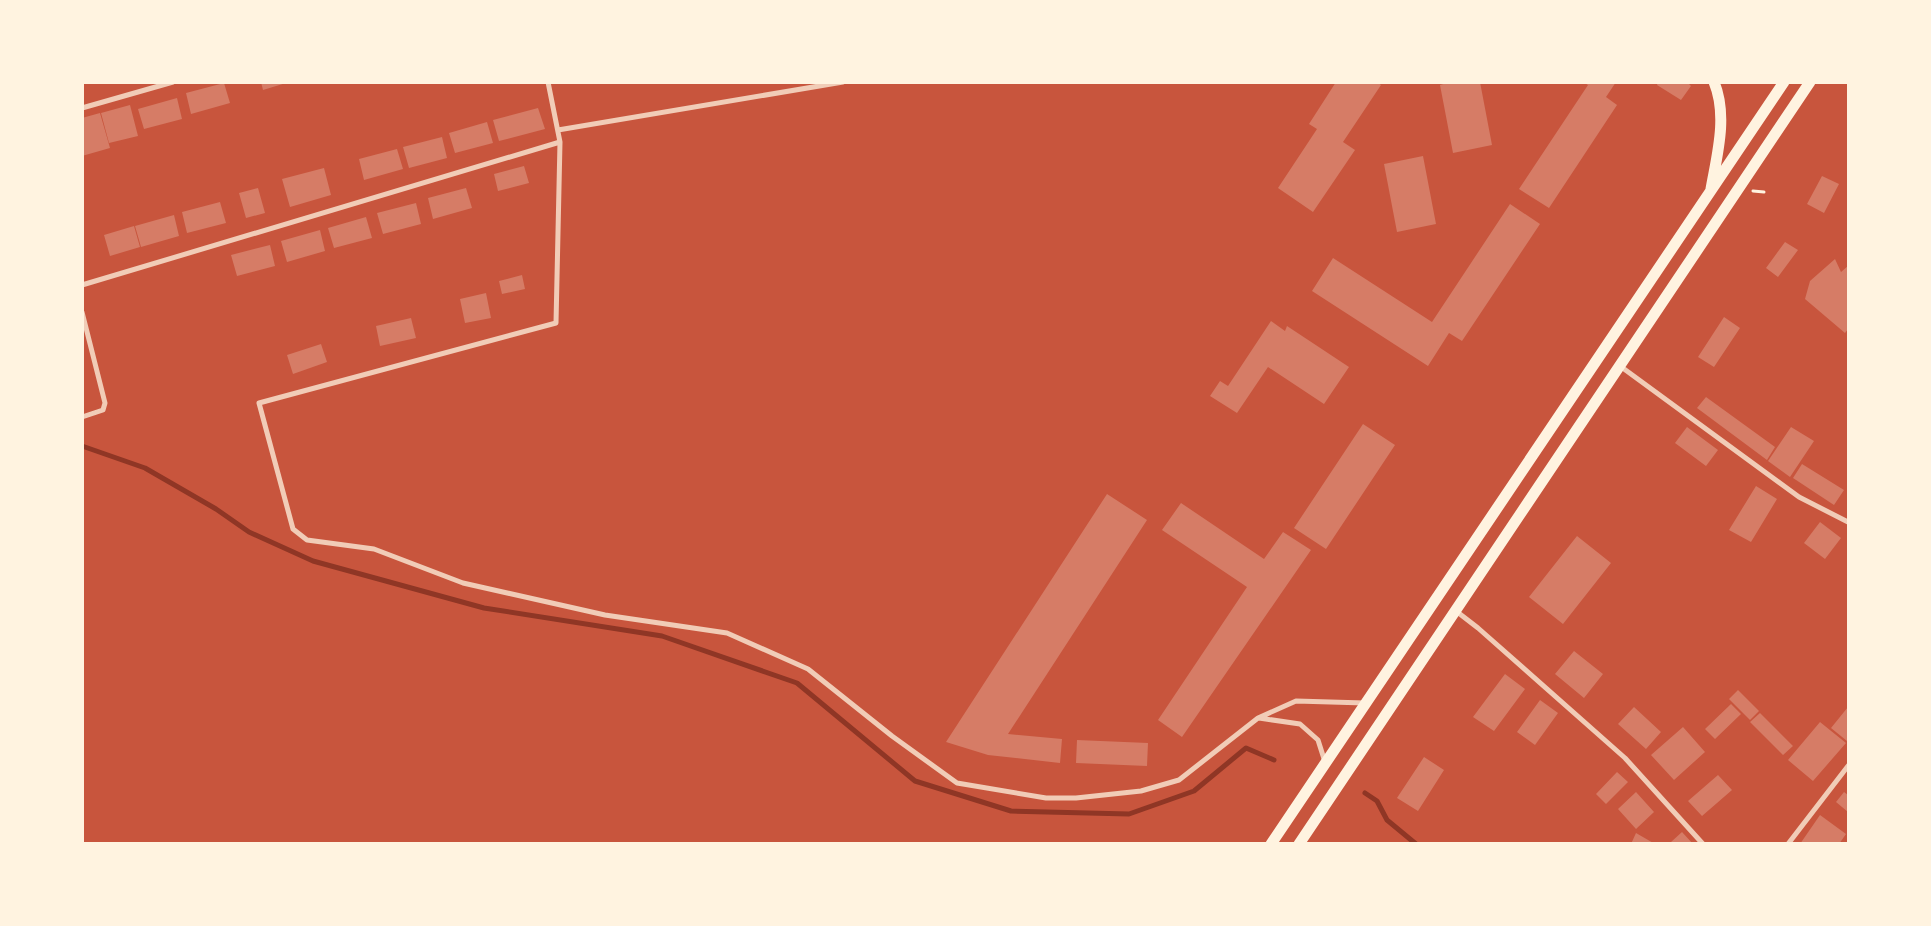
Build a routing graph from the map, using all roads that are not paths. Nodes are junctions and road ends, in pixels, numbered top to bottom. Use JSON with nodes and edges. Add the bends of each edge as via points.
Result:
{"nodes":[{"id":1,"x":173,"y":82,"type":"edge"},
{"id":2,"x":548,"y":82,"type":"edge"},
{"id":3,"x":843,"y":82,"type":"edge"},
{"id":4,"x":1714,"y":82,"type":"edge"},
{"id":5,"x":1784,"y":82,"type":"edge"},
{"id":6,"x":1810,"y":82,"type":"edge"},
{"id":7,"x":82,"y":108,"type":"edge"},
{"id":8,"x":558,"y":130,"type":"junction"},
{"id":9,"x":560,"y":142,"type":"junction"},
{"id":10,"x":1710,"y":193,"type":"junction"},
{"id":11,"x":82,"y":286,"type":"edge"},
{"id":12,"x":82,"y":312,"type":"edge"},
{"id":13,"x":1620,"y":366,"type":"junction"},
{"id":14,"x":1574,"y":395,"type":"junction"},
{"id":15,"x":1588,"y":413,"type":"junction"},
{"id":16,"x":82,"y":417,"type":"edge"},
{"id":17,"x":1848,"y":522,"type":"edge"},
{"id":18,"x":1455,"y":611,"type":"junction"},
{"id":19,"x":1366,"y":703,"type":"junction"},
{"id":20,"x":1258,"y":718,"type":"junction"},
{"id":21,"x":1326,"y":763,"type":"junction"},
{"id":22,"x":1848,"y":766,"type":"edge"},
{"id":23,"x":1272,"y":844,"type":"edge"},
{"id":24,"x":1299,"y":844,"type":"edge"},
{"id":25,"x":1703,"y":844,"type":"edge"},
{"id":26,"x":1788,"y":844,"type":"edge"}],
"edges":[{"from":1,"to":7,"type":"street"},
{"from":2,"to":8,"type":"street"},
{"from":3,"to":8,"type":"street"},
{"from":4,"to":10,"type":"highway","via":[[1720,96],[1721,123]]},
{"from":5,"to":10,"type":"highway"},
{"from":6,"to":13,"type":"highway"},
{"from":8,"to":9,"type":"street"},
{"from":9,"to":11,"type":"street"},
{"from":9,"to":20,"type":"street","via":[[556,323],[259,403],[293,529],[307,540],[374,549],[463,583],[605,614],[727,633],[808,669],[957,783],[1046,798],[1141,791],[1179,780]]},
{"from":10,"to":14,"type":"highway"},
{"from":12,"to":16,"type":"street","via":[[105,403],[103,410]]},
{"from":13,"to":15,"type":"highway"},
{"from":13,"to":17,"type":"street","via":[[1799,497]]},
{"from":14,"to":15,"type":"highway","via":[[1582,394],[1588,398]]},
{"from":14,"to":19,"type":"highway"},
{"from":15,"to":18,"type":"highway"},
{"from":18,"to":24,"type":"highway"},
{"from":18,"to":25,"type":"street","via":[[1625,758]]},
{"from":19,"to":20,"type":"street","via":[[1296,700]]},
{"from":19,"to":21,"type":"highway"},
{"from":20,"to":21,"type":"street","via":[[1300,724],[1318,740]]},
{"from":21,"to":23,"type":"highway"},
{"from":22,"to":26,"type":"street"}]}
